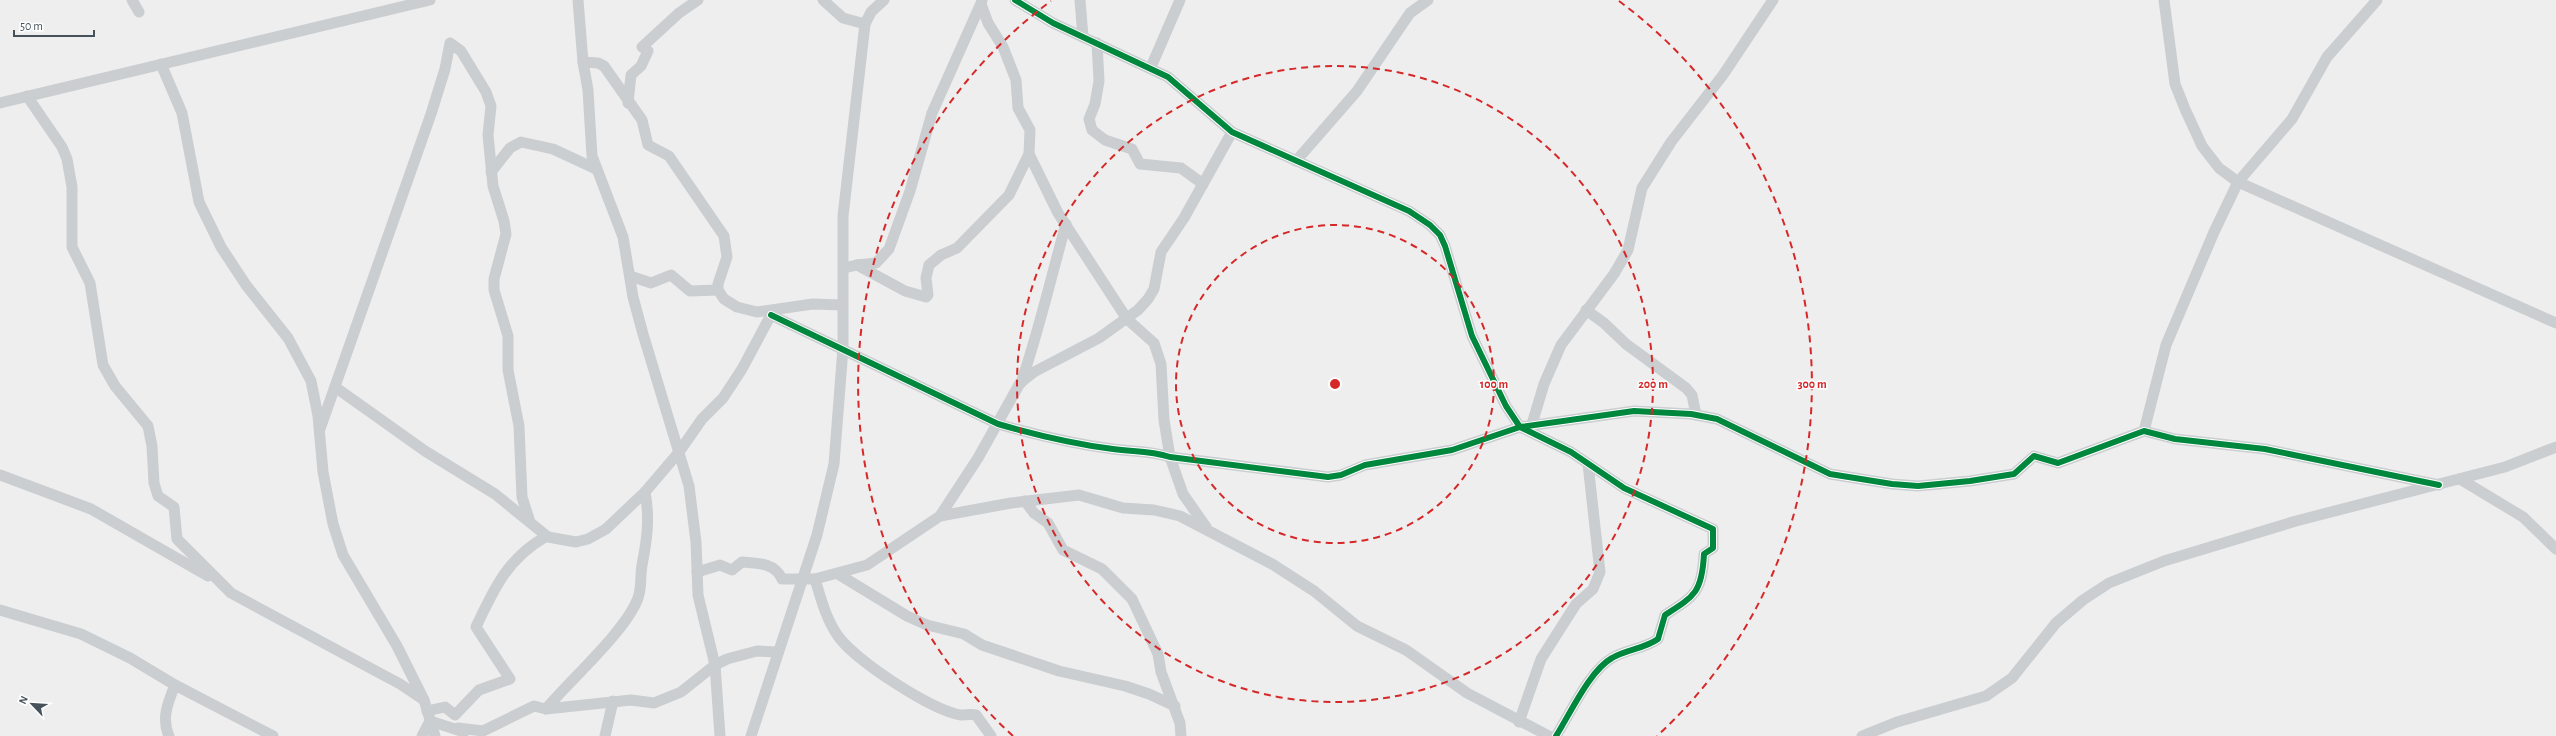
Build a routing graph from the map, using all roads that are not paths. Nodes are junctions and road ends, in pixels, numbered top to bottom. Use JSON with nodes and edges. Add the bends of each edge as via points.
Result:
{"nodes":[{"id":1,"x":132,"y":0,"type":"edge"},
{"id":2,"x":140,"y":0,"type":"edge"},
{"id":3,"x":430,"y":0,"type":"edge"},
{"id":4,"x":578,"y":0,"type":"edge"},
{"id":5,"x":698,"y":0,"type":"edge"},
{"id":6,"x":823,"y":0,"type":"edge"},
{"id":7,"x":884,"y":0,"type":"edge"},
{"id":8,"x":1015,"y":0,"type":"edge"},
{"id":9,"x":1080,"y":0,"type":"edge"},
{"id":10,"x":1180,"y":0,"type":"edge"},
{"id":11,"x":1428,"y":0,"type":"edge"},
{"id":12,"x":1773,"y":0,"type":"edge"},
{"id":13,"x":2164,"y":0,"type":"edge"},
{"id":14,"x":2377,"y":0,"type":"edge"},
{"id":15,"x":982,"y":2,"type":"edge"},
{"id":16,"x":865,"y":24,"type":"junction"},
{"id":17,"x":1083,"y":37,"type":"junction"},
{"id":18,"x":1097,"y":43,"type":"junction"},
{"id":19,"x":583,"y":62,"type":"junction"},
{"id":20,"x":161,"y":64,"type":"junction"},
{"id":21,"x":1150,"y":67,"type":"junction"},
{"id":22,"x":27,"y":96,"type":"junction"},
{"id":23,"x":0,"y":103,"type":"edge"},
{"id":24,"x":628,"y":103,"type":"junction"},
{"id":25,"x":1232,"y":132,"type":"junction"},
{"id":26,"x":1029,"y":154,"type":"junction"},
{"id":27,"x":1296,"y":161,"type":"junction"},
{"id":28,"x":596,"y":169,"type":"junction"},
{"id":29,"x":491,"y":172,"type":"junction"},
{"id":30,"x":2238,"y":182,"type":"junction"},
{"id":31,"x":1203,"y":184,"type":"junction"},
{"id":32,"x":1066,"y":224,"type":"junction"},
{"id":33,"x":857,"y":265,"type":"junction"},
{"id":34,"x":844,"y":268,"type":"junction"},
{"id":35,"x":630,"y":276,"type":"junction"},
{"id":36,"x":718,"y":290,"type":"junction"},
{"id":37,"x":842,"y":305,"type":"junction"},
{"id":38,"x":1586,"y":310,"type":"junction"},
{"id":39,"x":772,"y":313,"type":"junction"},
{"id":40,"x":1127,"y":319,"type":"junction"},
{"id":41,"x":2556,"y":323,"type":"edge"},
{"id":42,"x":842,"y":348,"type":"junction"},
{"id":43,"x":1020,"y":383,"type":"junction"},
{"id":44,"x":335,"y":387,"type":"junction"},
{"id":45,"x":1696,"y":415,"type":"junction"},
{"id":46,"x":998,"y":424,"type":"junction"},
{"id":47,"x":1532,"y":424,"type":"junction"},
{"id":48,"x":1520,"y":427,"type":"junction"},
{"id":49,"x":320,"y":429,"type":"junction"},
{"id":50,"x":2144,"y":431,"type":"junction"},
{"id":51,"x":2556,"y":447,"type":"edge"},
{"id":52,"x":679,"y":452,"type":"junction"},
{"id":53,"x":1170,"y":457,"type":"junction"},
{"id":54,"x":1588,"y":464,"type":"junction"},
{"id":55,"x":0,"y":475,"type":"edge"},
{"id":56,"x":2460,"y":479,"type":"junction"},
{"id":57,"x":2439,"y":485,"type":"junction"},
{"id":58,"x":645,"y":492,"type":"junction"},
{"id":59,"x":1025,"y":501,"type":"junction"},
{"id":60,"x":940,"y":516,"type":"junction"},
{"id":61,"x":529,"y":519,"type":"junction"},
{"id":62,"x":1206,"y":528,"type":"junction"},
{"id":63,"x":545,"y":537,"type":"dead end"},
{"id":64,"x":2556,"y":549,"type":"edge"},
{"id":65,"x":697,"y":572,"type":"junction"},
{"id":66,"x":838,"y":574,"type":"junction"},
{"id":67,"x":804,"y":579,"type":"junction"},
{"id":68,"x":815,"y":579,"type":"junction"},
{"id":69,"x":221,"y":583,"type":"junction"},
{"id":70,"x":0,"y":610,"type":"edge"},
{"id":71,"x":777,"y":652,"type":"junction"},
{"id":72,"x":715,"y":665,"type":"junction"},
{"id":73,"x":174,"y":685,"type":"junction"},
{"id":74,"x":613,"y":701,"type":"junction"},
{"id":75,"x":1175,"y":706,"type":"junction"},
{"id":76,"x":546,"y":709,"type":"junction"},
{"id":77,"x":427,"y":711,"type":"junction"},
{"id":78,"x":1519,"y":722,"type":"junction"},
{"id":79,"x":458,"y":728,"type":"junction"},
{"id":80,"x":167,"y":734,"type":"edge"},
{"id":81,"x":273,"y":736,"type":"edge"},
{"id":82,"x":422,"y":736,"type":"edge"},
{"id":83,"x":435,"y":736,"type":"edge"},
{"id":84,"x":471,"y":736,"type":"edge"},
{"id":85,"x":605,"y":736,"type":"edge"},
{"id":86,"x":720,"y":736,"type":"edge"},
{"id":87,"x":751,"y":736,"type":"edge"},
{"id":88,"x":991,"y":736,"type":"edge"},
{"id":89,"x":1182,"y":736,"type":"edge"},
{"id":90,"x":1549,"y":736,"type":"edge"},
{"id":91,"x":1556,"y":736,"type":"edge"},
{"id":92,"x":1862,"y":736,"type":"edge"}],
"edges":[{"from":1,"to":2,"type":"street","via":[[139,12]]},
{"from":3,"to":20,"type":"street"},
{"from":4,"to":19,"type":"street"},
{"from":5,"to":24,"type":"street","via":[[679,13],[642,47],[648,51],[641,66],[631,75]]},
{"from":6,"to":16,"type":"street","via":[[843,18]]},
{"from":7,"to":16,"type":"street","via":[[871,12]]},
{"from":8,"to":17,"type":"street","via":[[1053,23]]},
{"from":9,"to":17,"type":"street"},
{"from":10,"to":21,"type":"street"},
{"from":11,"to":27,"type":"street","via":[[1410,13],[1357,91]]},
{"from":12,"to":38,"type":"street","via":[[1723,75],[1656,164],[1638,199],[1634,230],[1628,250],[1614,274]]},
{"from":13,"to":30,"type":"street","via":[[2175,84],[2202,146],[2219,168]]},
{"from":14,"to":30,"type":"street","via":[[2327,57],[2292,119]]},
{"from":15,"to":26,"type":"street","via":[[1016,80],[1018,108],[1030,130]]},
{"from":15,"to":33,"type":"street","via":[[932,113],[910,191],[889,249],[876,263]]},
{"from":16,"to":34,"type":"street","via":[[843,216]]},
{"from":17,"to":18,"type":"street"},
{"from":18,"to":21,"type":"street"},
{"from":18,"to":31,"type":"street","via":[[1099,81],[1096,104],[1089,119],[1092,130],[1105,140],[1132,149],[1140,164],[1181,168]]},
{"from":19,"to":24,"type":"street","via":[[604,66]]},
{"from":19,"to":28,"type":"street"},
{"from":20,"to":22,"type":"street"},
{"from":20,"to":49,"type":"street","via":[[182,113],[199,202],[222,247],[246,285],[288,338],[311,381]]},
{"from":21,"to":25,"type":"street","via":[[1168,77]]},
{"from":22,"to":23,"type":"street"},
{"from":22,"to":69,"type":"street","via":[[62,148],[68,165],[72,187],[72,247],[90,283],[102,365],[114,386],[148,426],[154,483],[158,496],[174,507],[177,539]]},
{"from":24,"to":36,"type":"street","via":[[642,120],[648,145],[669,156],[724,236],[727,257],[719,277]]},
{"from":25,"to":27,"type":"street"},
{"from":25,"to":31,"type":"street"},
{"from":26,"to":32,"type":"street"},
{"from":26,"to":33,"type":"street","via":[[1010,195],[957,248],[941,255],[929,265],[926,298],[905,291]]},
{"from":27,"to":48,"type":"street","via":[[1409,211],[1440,235],[1472,336],[1506,406]]},
{"from":28,"to":29,"type":"street","via":[[553,149],[521,142],[510,148]]},
{"from":28,"to":35,"type":"street","via":[[623,237]]},
{"from":29,"to":44,"type":"street","via":[[489,99],[461,51],[450,43],[431,114]]},
{"from":29,"to":61,"type":"street","via":[[506,234],[494,279],[494,290],[508,336],[508,370],[519,426],[522,497]]},
{"from":30,"to":41,"type":"street"},
{"from":30,"to":50,"type":"street","via":[[2166,345]]},
{"from":31,"to":40,"type":"street","via":[[1161,252],[1156,282],[1148,299]]},
{"from":32,"to":40,"type":"street"},
{"from":32,"to":43,"type":"street","via":[[1044,302],[1037,338]]},
{"from":33,"to":34,"type":"street"},
{"from":34,"to":37,"type":"street"},
{"from":35,"to":36,"type":"street","via":[[652,282],[671,275],[690,291]]},
{"from":35,"to":52,"type":"street","via":[[655,378]]},
{"from":36,"to":39,"type":"street","via":[[724,299],[737,307]]},
{"from":37,"to":39,"type":"street","via":[[813,304]]},
{"from":37,"to":42,"type":"street"},
{"from":38,"to":45,"type":"street","via":[[1595,315],[1626,344],[1686,388],[1692,395]]},
{"from":38,"to":47,"type":"street","via":[[1561,345],[1550,367]]},
{"from":39,"to":42,"type":"street"},
{"from":39,"to":52,"type":"street","via":[[736,379],[723,398],[695,428]]},
{"from":40,"to":43,"type":"street","via":[[1099,338],[1034,372]]},
{"from":40,"to":53,"type":"street","via":[[1154,344],[1161,364],[1164,420]]},
{"from":42,"to":46,"type":"street","via":[[886,372]]},
{"from":42,"to":67,"type":"street","via":[[834,464]]},
{"from":43,"to":46,"type":"street"},
{"from":44,"to":49,"type":"street"},
{"from":44,"to":61,"type":"street","via":[[425,451],[476,481]]},
{"from":45,"to":47,"type":"street","via":[[1634,411]]},
{"from":45,"to":50,"type":"street","via":[[1716,419],[1743,430],[1830,474],[1918,486],[2014,474],[2034,456],[2058,463]]},
{"from":46,"to":53,"type":"street","via":[[1065,441],[1115,450],[1152,451]]},
{"from":46,"to":60,"type":"street","via":[[952,501]]},
{"from":47,"to":48,"type":"street"},
{"from":48,"to":53,"type":"street","via":[[1452,450],[1365,465],[1342,475],[1328,477]]},
{"from":48,"to":54,"type":"street","via":[[1571,452]]},
{"from":49,"to":77,"type":"street","via":[[323,472],[333,524],[343,555],[397,646]]},
{"from":50,"to":57,"type":"street","via":[[2175,439],[2265,450]]},
{"from":51,"to":56,"type":"street","via":[[2505,467]]},
{"from":52,"to":58,"type":"street"},
{"from":52,"to":65,"type":"street","via":[[689,486]]},
{"from":53,"to":62,"type":"street","via":[[1183,494]]},
{"from":54,"to":78,"type":"street","via":[[1600,572],[1593,589],[1576,604],[1541,659]]},
{"from":54,"to":91,"type":"street","via":[[1624,488],[1713,529],[1713,548],[1704,554],[1700,583],[1691,599],[1665,615],[1658,640],[1648,647],[1611,658],[1599,670]]},
{"from":55,"to":69,"type":"street","via":[[91,509]]},
{"from":56,"to":57,"type":"street"},
{"from":56,"to":64,"type":"street","via":[[2523,517]]},
{"from":57,"to":92,"type":"street","via":[[2296,521],[2164,561],[2109,583],[2083,600],[2056,623],[2012,678],[1986,696],[1897,722]]},
{"from":58,"to":61,"type":"street","via":[[606,528],[583,541],[568,542],[548,537]]},
{"from":58,"to":76,"type":"street","via":[[649,510],[648,540],[637,599],[629,615],[615,632]]},
{"from":59,"to":60,"type":"street"},
{"from":59,"to":62,"type":"street","via":[[1079,495],[1123,508],[1154,510],[1180,516]]},
{"from":59,"to":75,"type":"street","via":[[1034,513],[1048,524],[1063,550],[1102,569],[1116,580],[1132,599],[1156,649],[1161,672]]},
{"from":60,"to":66,"type":"street","via":[[867,565]]},
{"from":62,"to":78,"type":"street","via":[[1294,576],[1357,626],[1406,650],[1467,693]]},
{"from":63,"to":77,"type":"street","via":[[524,550],[506,571],[476,627],[510,679],[479,690],[455,715],[445,707]]},
{"from":65,"to":67,"type":"street","via":[[720,566],[732,570],[742,562],[765,564],[779,572],[782,579]]},
{"from":65,"to":72,"type":"street","via":[[702,618]]},
{"from":66,"to":68,"type":"street"},
{"from":66,"to":75,"type":"street","via":[[918,622],[964,634],[982,645],[1059,672],[1125,686]]},
{"from":67,"to":68,"type":"street"},
{"from":67,"to":71,"type":"street"},
{"from":68,"to":88,"type":"street","via":[[831,624],[838,636],[861,659],[886,677],[939,706],[961,714],[976,715]]},
{"from":69,"to":77,"type":"street","via":[[231,593],[400,684]]},
{"from":70,"to":73,"type":"street","via":[[81,634],[130,658]]},
{"from":71,"to":72,"type":"street","via":[[757,651]]},
{"from":71,"to":87,"type":"street"},
{"from":72,"to":74,"type":"street","via":[[681,692],[669,698],[654,703]]},
{"from":72,"to":86,"type":"street"},
{"from":73,"to":80,"type":"street","via":[[166,713]]},
{"from":73,"to":81,"type":"street"},
{"from":74,"to":76,"type":"street"},
{"from":74,"to":85,"type":"street"},
{"from":75,"to":89,"type":"street"},
{"from":76,"to":79,"type":"street","via":[[534,706],[483,730]]},
{"from":77,"to":79,"type":"street"},
{"from":77,"to":82,"type":"street"},
{"from":77,"to":83,"type":"street"},
{"from":78,"to":90,"type":"street"},
{"from":79,"to":84,"type":"street"}]}
